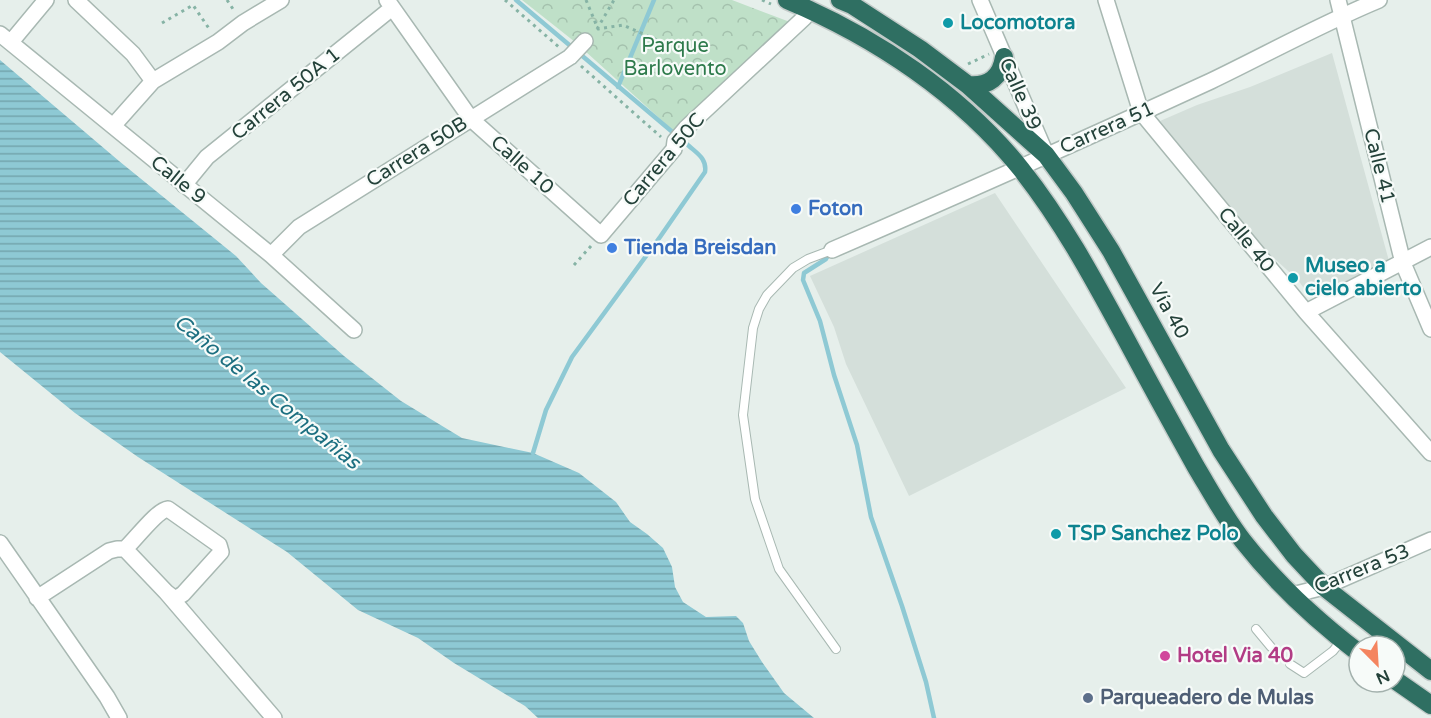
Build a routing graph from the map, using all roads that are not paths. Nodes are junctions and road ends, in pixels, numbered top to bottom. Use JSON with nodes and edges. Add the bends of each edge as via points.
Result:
{"nodes":[{"id":1,"x":46,"y":0,"type":"edge"},
{"id":2,"x":76,"y":0,"type":"edge"},
{"id":3,"x":280,"y":0,"type":"edge"},
{"id":4,"x":840,"y":0,"type":"edge"},
{"id":5,"x":980,"y":0,"type":"edge"},
{"id":6,"x":1106,"y":0,"type":"edge"},
{"id":7,"x":1379,"y":0,"type":"edge"},
{"id":8,"x":780,"y":2,"type":"edge"},
{"id":9,"x":390,"y":4,"type":"edge"},
{"id":10,"x":1340,"y":8,"type":"edge"},
{"id":11,"x":810,"y":10,"type":"junction"},
{"id":12,"x":5,"y":38,"type":"edge"},
{"id":13,"x":585,"y":41,"type":"road end"},
{"id":14,"x":1004,"y":57,"type":"junction"},
{"id":15,"x":153,"y":81,"type":"junction"},
{"id":16,"x":968,"y":85,"type":"junction"},
{"id":17,"x":1141,"y":112,"type":"junction"},
{"id":18,"x":471,"y":119,"type":"junction"},
{"id":19,"x":113,"y":126,"type":"junction"},
{"id":20,"x":1046,"y":155,"type":"junction"},
{"id":21,"x":1020,"y":168,"type":"junction"},
{"id":22,"x":184,"y":184,"type":"junction"},
{"id":23,"x":601,"y":235,"type":"joint"},
{"id":24,"x":1431,"y":247,"type":"edge"},
{"id":25,"x":832,"y":250,"type":"joint"},
{"id":26,"x":271,"y":255,"type":"junction"},
{"id":27,"x":1403,"y":263,"type":"junction"},
{"id":28,"x":1306,"y":312,"type":"junction"},
{"id":29,"x":1431,"y":329,"type":"edge"},
{"id":30,"x":354,"y":330,"type":"dead end"},
{"id":31,"x":1431,"y":453,"type":"edge"},
{"id":32,"x":1431,"y":540,"type":"edge"},
{"id":33,"x":0,"y":543,"type":"edge"},
{"id":34,"x":125,"y":549,"type":"junction"},
{"id":35,"x":1324,"y":587,"type":"junction"},
{"id":36,"x":166,"y":592,"type":"junction"},
{"id":37,"x":1292,"y":595,"type":"junction"},
{"id":38,"x":37,"y":598,"type":"junction"},
{"id":39,"x":1256,"y":629,"type":"dead end"},
{"id":40,"x":1342,"y":640,"type":"junction"},
{"id":41,"x":1347,"y":644,"type":"edge"},
{"id":42,"x":1271,"y":647,"type":"dead end"},
{"id":43,"x":836,"y":649,"type":"dead end"},
{"id":44,"x":1290,"y":664,"type":"dead end"},
{"id":45,"x":1431,"y":671,"type":"edge"},
{"id":46,"x":1407,"y":688,"type":"edge"},
{"id":47,"x":1431,"y":705,"type":"edge"},
{"id":48,"x":119,"y":718,"type":"edge"},
{"id":49,"x":274,"y":718,"type":"edge"}],
"edges":[{"from":1,"to":12,"type":"street"},
{"from":2,"to":15,"type":"street","via":[[133,54]]},
{"from":3,"to":15,"type":"street"},
{"from":4,"to":16,"type":"highway","name":"Vía 40","via":[[920,49]]},
{"from":5,"to":14,"type":"street","name":"Calle 39"},
{"from":6,"to":17,"type":"street","name":"Calle 40"},
{"from":7,"to":10,"type":"street","name":"Carrera 51"},
{"from":8,"to":11,"type":"highway"},
{"from":9,"to":18,"type":"street","name":"Calle 10"},
{"from":9,"to":22,"type":"street","name":"Carrera 50A 1","via":[[207,157]]},
{"from":10,"to":17,"type":"street","name":"Carrera 51","via":[[1213,80]]},
{"from":10,"to":27,"type":"street","name":"Calle 41"},
{"from":11,"to":21,"type":"highway","via":[[922,76],[972,116]]},
{"from":11,"to":23,"type":"street","name":"Carrera 50C","via":[[686,128]]},
{"from":12,"to":19,"type":"street","name":"Calle 9"},
{"from":13,"to":18,"type":"street","name":"Carrera 50B","via":[[571,55]]},
{"from":14,"to":16,"type":"highway","via":[[997,76],[988,83]]},
{"from":14,"to":20,"type":"street","name":"Calle 39"},
{"from":15,"to":19,"type":"street"},
{"from":16,"to":20,"type":"highway","name":"Vía 40"},
{"from":17,"to":20,"type":"street","name":"Carrera 51"},
{"from":17,"to":28,"type":"street","name":"Calle 40"},
{"from":18,"to":23,"type":"street","name":"Calle 10"},
{"from":18,"to":26,"type":"street","name":"Carrera 50B","via":[[299,227]]},
{"from":19,"to":22,"type":"street","name":"Calle 9"},
{"from":20,"to":21,"type":"street","name":"Carrera 51"},
{"from":20,"to":35,"type":"highway","name":"Vía 40","via":[[1111,251],[1227,460],[1264,516]]},
{"from":21,"to":25,"type":"street","name":"Carrera 51"},
{"from":21,"to":37,"type":"highway","via":[[1085,263],[1217,503],[1243,540]]},
{"from":22,"to":26,"type":"street","name":"Calle 9"},
{"from":24,"to":27,"type":"street"},
{"from":25,"to":43,"type":"lane","via":[[793,268],[759,309],[742,415],[755,499],[779,569]]},
{"from":26,"to":30,"type":"street","name":"Calle 9"},
{"from":27,"to":28,"type":"street"},
{"from":27,"to":29,"type":"street","name":"Calle 41"},
{"from":28,"to":31,"type":"street","name":"Calle 40"},
{"from":32,"to":35,"type":"street","name":"Carrera 53"},
{"from":33,"to":38,"type":"street"},
{"from":34,"to":36,"type":"street"},
{"from":34,"to":36,"type":"street","via":[[164,509],[219,545],[222,552],[183,594],[175,599]]},
{"from":34,"to":38,"type":"street","via":[[109,551]]},
{"from":35,"to":37,"type":"street","name":"Carrera 53"},
{"from":35,"to":45,"type":"highway","name":"Vía 40"},
{"from":36,"to":49,"type":"street"},
{"from":37,"to":40,"type":"highway"},
{"from":38,"to":48,"type":"street"},
{"from":39,"to":42,"type":"lane"},
{"from":40,"to":41,"type":"highway"},
{"from":40,"to":44,"type":"lane","via":[[1334,651],[1304,673]]},
{"from":46,"to":47,"type":"highway"}]}
